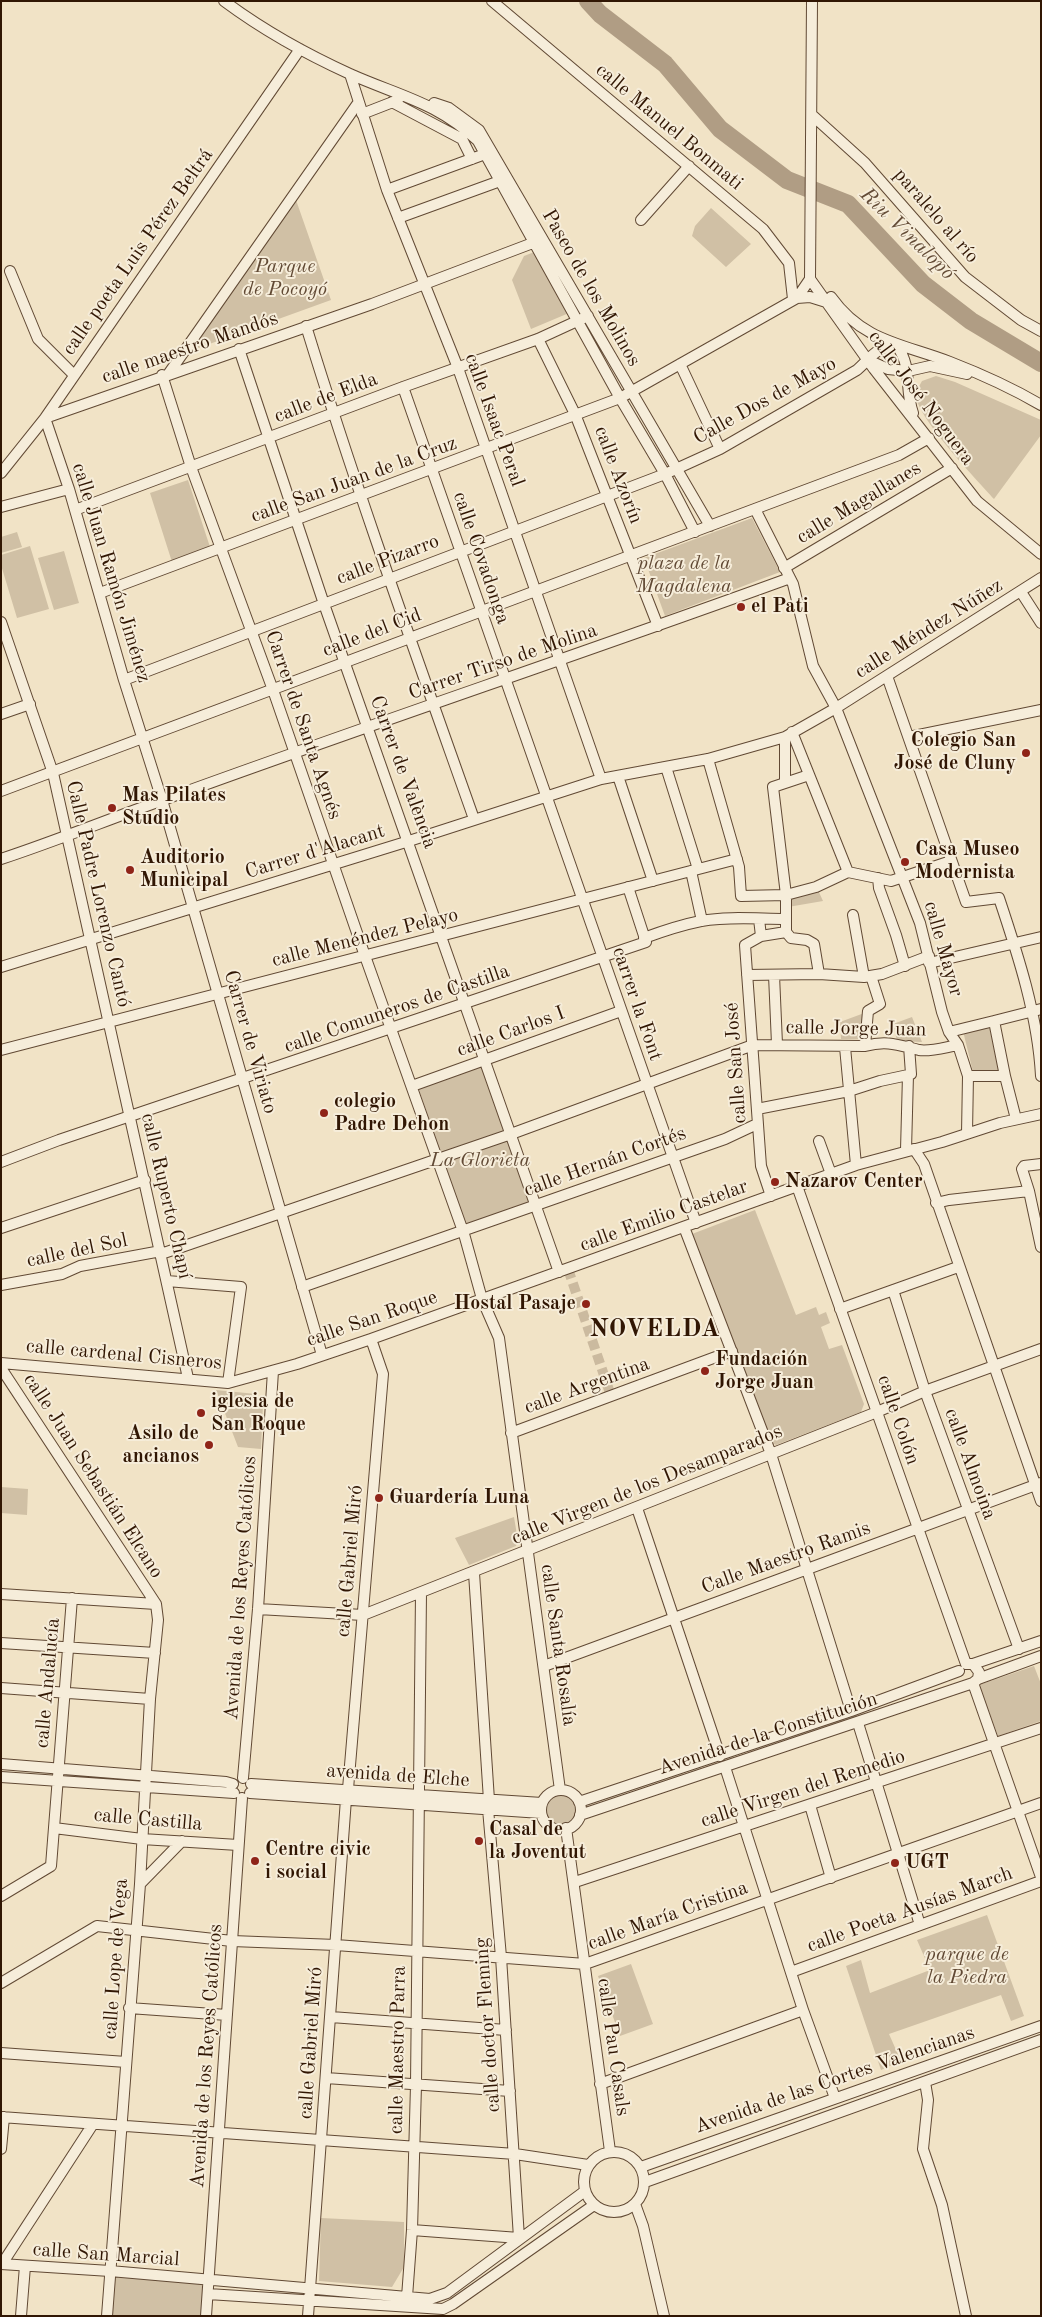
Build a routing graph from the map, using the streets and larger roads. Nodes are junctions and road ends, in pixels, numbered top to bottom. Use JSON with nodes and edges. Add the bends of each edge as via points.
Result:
{"nodes":[{"id":1,"x":224,"y":1,"type":"edge"},
{"id":2,"x":492,"y":1,"type":"edge"},
{"id":3,"x":812,"y":1,"type":"edge"},
{"id":4,"x":300,"y":49,"type":"junction"},
{"id":5,"x":350,"y":74,"type":"junction"},
{"id":6,"x":411,"y":98,"type":"junction"},
{"id":7,"x":392,"y":102,"type":"junction"},
{"id":8,"x":358,"y":103,"type":"junction"},
{"id":9,"x":362,"y":114,"type":"junction"},
{"id":10,"x":812,"y":115,"type":"junction"},
{"id":11,"x":485,"y":154,"type":"junction"},
{"id":12,"x":472,"y":159,"type":"junction"},
{"id":13,"x":689,"y":166,"type":"junction"},
{"id":14,"x":500,"y":182,"type":"junction"},
{"id":15,"x":387,"y":190,"type":"junction"},
{"id":16,"x":398,"y":218,"type":"junction"},
{"id":17,"x":641,"y":220,"type":"dead end"},
{"id":18,"x":538,"y":241,"type":"junction"},
{"id":19,"x":811,"y":267,"type":"junction"},
{"id":20,"x":10,"y":271,"type":"dead end"},
{"id":21,"x":810,"y":279,"type":"junction"},
{"id":22,"x":424,"y":285,"type":"junction"},
{"id":23,"x":795,"y":298,"type":"junction"},
{"id":24,"x":826,"y":302,"type":"junction"},
{"id":25,"x":588,"y":316,"type":"junction"},
{"id":26,"x":577,"y":321,"type":"junction"},
{"id":27,"x":306,"y":326,"type":"junction"},
{"id":28,"x":1041,"y":331,"type":"edge"},
{"id":29,"x":538,"y":339,"type":"junction"},
{"id":30,"x":897,"y":346,"type":"junction"},
{"id":31,"x":239,"y":349,"type":"junction"},
{"id":32,"x":868,"y":360,"type":"junction"},
{"id":33,"x":680,"y":364,"type":"junction"},
{"id":34,"x":458,"y":368,"type":"junction"},
{"id":35,"x":908,"y":371,"type":"junction"},
{"id":36,"x":74,"y":374,"type":"junction"},
{"id":37,"x":166,"y":374,"type":"junction"},
{"id":38,"x":982,"y":377,"type":"junction"},
{"id":39,"x":403,"y":387,"type":"junction"},
{"id":40,"x":631,"y":394,"type":"junction"},
{"id":41,"x":620,"y":398,"type":"junction"},
{"id":42,"x":1041,"y":405,"type":"edge"},
{"id":43,"x":333,"y":414,"type":"junction"},
{"id":44,"x":575,"y":414,"type":"junction"},
{"id":45,"x":45,"y":418,"type":"junction"},
{"id":46,"x":916,"y":421,"type":"junction"},
{"id":47,"x":928,"y":438,"type":"junction"},
{"id":48,"x":267,"y":439,"type":"junction"},
{"id":49,"x":487,"y":449,"type":"junction"},
{"id":50,"x":720,"y":449,"type":"junction"},
{"id":51,"x":191,"y":467,"type":"junction"},
{"id":52,"x":676,"y":468,"type":"junction"},
{"id":53,"x":952,"y":468,"type":"junction"},
{"id":54,"x":432,"y":469,"type":"junction"},
{"id":55,"x":1,"y":473,"type":"edge"},
{"id":56,"x":665,"y":474,"type":"junction"},
{"id":57,"x":69,"y":489,"type":"junction"},
{"id":58,"x":608,"y":494,"type":"junction"},
{"id":59,"x":361,"y":496,"type":"junction"},
{"id":60,"x":1,"y":507,"type":"edge"},
{"id":61,"x":755,"y":509,"type":"junction"},
{"id":62,"x":75,"y":510,"type":"junction"},
{"id":63,"x":296,"y":520,"type":"junction"},
{"id":64,"x":710,"y":526,"type":"junction"},
{"id":65,"x":515,"y":530,"type":"junction"},
{"id":66,"x":695,"y":532,"type":"junction"},
{"id":67,"x":222,"y":548,"type":"junction"},
{"id":68,"x":461,"y":551,"type":"junction"},
{"id":69,"x":1041,"y":554,"type":"edge"},
{"id":70,"x":630,"y":556,"type":"junction"},
{"id":71,"x":787,"y":573,"type":"junction"},
{"id":72,"x":1041,"y":578,"type":"edge"},
{"id":73,"x":389,"y":579,"type":"junction"},
{"id":74,"x":537,"y":592,"type":"junction"},
{"id":75,"x":1021,"y":592,"type":"junction"},
{"id":76,"x":100,"y":593,"type":"junction"},
{"id":77,"x":324,"y":604,"type":"junction"},
{"id":78,"x":481,"y":612,"type":"junction"},
{"id":79,"x":1,"y":622,"type":"edge"},
{"id":80,"x":1041,"y":623,"type":"edge"},
{"id":81,"x":658,"y":626,"type":"junction"},
{"id":82,"x":252,"y":632,"type":"junction"},
{"id":83,"x":3,"y":634,"type":"edge"},
{"id":84,"x":409,"y":638,"type":"junction"},
{"id":85,"x":560,"y":661,"type":"junction"},
{"id":86,"x":345,"y":662,"type":"junction"},
{"id":87,"x":887,"y":676,"type":"junction"},
{"id":88,"x":124,"y":680,"type":"junction"},
{"id":89,"x":505,"y":680,"type":"junction"},
{"id":90,"x":273,"y":690,"type":"junction"},
{"id":91,"x":30,"y":704,"type":"junction"},
{"id":92,"x":433,"y":705,"type":"junction"},
{"id":93,"x":836,"y":708,"type":"junction"},
{"id":94,"x":1041,"y":710,"type":"edge"},
{"id":95,"x":1,"y":714,"type":"edge"},
{"id":96,"x":368,"y":727,"type":"junction"},
{"id":97,"x":788,"y":734,"type":"junction"},
{"id":98,"x":909,"y":737,"type":"junction"},
{"id":99,"x":142,"y":739,"type":"junction"},
{"id":100,"x":295,"y":754,"type":"junction"},
{"id":101,"x":708,"y":759,"type":"junction"},
{"id":102,"x":666,"y":767,"type":"junction"},
{"id":103,"x":53,"y":773,"type":"junction"},
{"id":104,"x":809,"y":775,"type":"junction"},
{"id":105,"x":618,"y":776,"type":"junction"},
{"id":106,"x":601,"y":779,"type":"junction"},
{"id":107,"x":785,"y":783,"type":"junction"},
{"id":108,"x":1,"y":791,"type":"edge"},
{"id":109,"x":546,"y":797,"type":"junction"},
{"id":110,"x":162,"y":800,"type":"junction"},
{"id":111,"x":474,"y":819,"type":"junction"},
{"id":112,"x":66,"y":837,"type":"junction"},
{"id":113,"x":409,"y":841,"type":"junction"},
{"id":114,"x":1,"y":859,"type":"edge"},
{"id":115,"x":737,"y":859,"type":"junction"},
{"id":116,"x":950,"y":861,"type":"junction"},
{"id":117,"x":334,"y":864,"type":"junction"},
{"id":118,"x":695,"y":870,"type":"junction"},
{"id":119,"x":848,"y":872,"type":"junction"},
{"id":120,"x":902,"y":876,"type":"junction"},
{"id":121,"x":878,"y":878,"type":"junction"},
{"id":122,"x":653,"y":881,"type":"junction"},
{"id":123,"x":628,"y":887,"type":"junction"},
{"id":124,"x":786,"y":895,"type":"junction"},
{"id":125,"x":582,"y":899,"type":"junction"},
{"id":126,"x":193,"y":908,"type":"junction"},
{"id":127,"x":853,"y":915,"type":"dead end"},
{"id":128,"x":759,"y":919,"type":"junction"},
{"id":129,"x":786,"y":919,"type":"junction"},
{"id":130,"x":702,"y":921,"type":"junction"},
{"id":131,"x":786,"y":932,"type":"junction"},
{"id":132,"x":442,"y":936,"type":"junction"},
{"id":133,"x":760,"y":936,"type":"junction"},
{"id":134,"x":1041,"y":937,"type":"edge"},
{"id":135,"x":91,"y":940,"type":"junction"},
{"id":136,"x":645,"y":940,"type":"junction"},
{"id":137,"x":1014,"y":943,"type":"junction"},
{"id":138,"x":364,"y":956,"type":"junction"},
{"id":139,"x":602,"y":956,"type":"junction"},
{"id":140,"x":929,"y":960,"type":"junction"},
{"id":141,"x":905,"y":966,"type":"junction"},
{"id":142,"x":1,"y":967,"type":"edge"},
{"id":143,"x":819,"y":974,"type":"junction"},
{"id":144,"x":747,"y":975,"type":"junction"},
{"id":145,"x":774,"y":975,"type":"junction"},
{"id":146,"x":867,"y":977,"type":"junction"},
{"id":147,"x":218,"y":993,"type":"junction"},
{"id":148,"x":466,"y":1004,"type":"junction"},
{"id":149,"x":1036,"y":1010,"type":"edge"},
{"id":150,"x":621,"y":1011,"type":"junction"},
{"id":151,"x":994,"y":1020,"type":"junction"},
{"id":152,"x":109,"y":1022,"type":"junction"},
{"id":153,"x":391,"y":1029,"type":"junction"},
{"id":154,"x":949,"y":1032,"type":"junction"},
{"id":155,"x":777,"y":1044,"type":"junction"},
{"id":156,"x":753,"y":1045,"type":"junction"},
{"id":157,"x":958,"y":1045,"type":"junction"},
{"id":158,"x":865,"y":1046,"type":"junction"},
{"id":159,"x":909,"y":1046,"type":"junction"},
{"id":160,"x":845,"y":1047,"type":"junction"},
{"id":161,"x":1,"y":1050,"type":"edge"},
{"id":162,"x":485,"y":1059,"type":"junction"},
{"id":163,"x":908,"y":1075,"type":"junction"},
{"id":164,"x":968,"y":1076,"type":"junction"},
{"id":165,"x":1005,"y":1076,"type":"junction"},
{"id":166,"x":1041,"y":1076,"type":"edge"},
{"id":167,"x":242,"y":1080,"type":"junction"},
{"id":168,"x":646,"y":1083,"type":"junction"},
{"id":169,"x":412,"y":1086,"type":"junction"},
{"id":170,"x":849,"y":1091,"type":"junction"},
{"id":171,"x":757,"y":1109,"type":"junction"},
{"id":172,"x":1041,"y":1114,"type":"edge"},
{"id":173,"x":130,"y":1118,"type":"junction"},
{"id":174,"x":1016,"y":1119,"type":"junction"},
{"id":175,"x":758,"y":1124,"type":"junction"},
{"id":176,"x":967,"y":1133,"type":"junction"},
{"id":177,"x":511,"y":1134,"type":"junction"},
{"id":178,"x":819,"y":1141,"type":"dead end"},
{"id":179,"x":942,"y":1142,"type":"junction"},
{"id":180,"x":910,"y":1150,"type":"junction"},
{"id":181,"x":672,"y":1156,"type":"junction"},
{"id":182,"x":437,"y":1158,"type":"junction"},
{"id":183,"x":1,"y":1162,"type":"edge"},
{"id":184,"x":924,"y":1164,"type":"junction"},
{"id":185,"x":1041,"y":1164,"type":"edge"},
{"id":186,"x":856,"y":1165,"type":"junction"},
{"id":187,"x":831,"y":1174,"type":"junction"},
{"id":188,"x":145,"y":1180,"type":"junction"},
{"id":189,"x":797,"y":1186,"type":"junction"},
{"id":190,"x":1029,"y":1191,"type":"junction"},
{"id":191,"x":771,"y":1196,"type":"junction"},
{"id":192,"x":936,"y":1203,"type":"junction"},
{"id":193,"x":536,"y":1205,"type":"junction"},
{"id":194,"x":281,"y":1212,"type":"junction"},
{"id":195,"x":696,"y":1223,"type":"junction"},
{"id":196,"x":684,"y":1227,"type":"junction"},
{"id":197,"x":1,"y":1228,"type":"edge"},
{"id":198,"x":463,"y":1232,"type":"junction"},
{"id":199,"x":1041,"y":1248,"type":"edge"},
{"id":200,"x":161,"y":1253,"type":"junction"},
{"id":201,"x":958,"y":1267,"type":"junction"},
{"id":202,"x":559,"y":1272,"type":"junction"},
{"id":203,"x":167,"y":1281,"type":"junction"},
{"id":204,"x":1,"y":1285,"type":"edge"},
{"id":205,"x":302,"y":1287,"type":"junction"},
{"id":206,"x":893,"y":1290,"type":"junction"},
{"id":207,"x":482,"y":1299,"type":"junction"},
{"id":208,"x":840,"y":1309,"type":"junction"},
{"id":209,"x":371,"y":1339,"type":"junction"},
{"id":210,"x":1041,"y":1349,"type":"edge"},
{"id":211,"x":732,"y":1351,"type":"junction"},
{"id":212,"x":322,"y":1355,"type":"junction"},
{"id":213,"x":1,"y":1362,"type":"edge"},
{"id":214,"x":1,"y":1368,"type":"edge"},
{"id":215,"x":994,"y":1368,"type":"junction"},
{"id":216,"x":273,"y":1371,"type":"junction"},
{"id":217,"x":188,"y":1378,"type":"junction"},
{"id":218,"x":228,"y":1383,"type":"junction"},
{"id":219,"x":926,"y":1391,"type":"junction"},
{"id":220,"x":877,"y":1412,"type":"junction"},
{"id":221,"x":511,"y":1433,"type":"junction"},
{"id":222,"x":771,"y":1454,"type":"junction"},
{"id":223,"x":1038,"y":1484,"type":"edge"},
{"id":224,"x":1041,"y":1500,"type":"edge"},
{"id":225,"x":637,"y":1508,"type":"junction"},
{"id":226,"x":967,"y":1509,"type":"junction"},
{"id":227,"x":918,"y":1528,"type":"junction"},
{"id":228,"x":527,"y":1551,"type":"junction"},
{"id":229,"x":807,"y":1569,"type":"junction"},
{"id":230,"x":474,"y":1572,"type":"junction"},
{"id":231,"x":421,"y":1593,"type":"junction"},
{"id":232,"x":1,"y":1594,"type":"edge"},
{"id":233,"x":72,"y":1598,"type":"junction"},
{"id":234,"x":156,"y":1604,"type":"junction"},
{"id":235,"x":258,"y":1609,"type":"junction"},
{"id":236,"x":363,"y":1615,"type":"junction"},
{"id":237,"x":673,"y":1618,"type":"junction"},
{"id":238,"x":1041,"y":1641,"type":"edge"},
{"id":239,"x":1,"y":1643,"type":"edge"},
{"id":240,"x":69,"y":1647,"type":"junction"},
{"id":241,"x":1019,"y":1649,"type":"junction"},
{"id":242,"x":155,"y":1653,"type":"junction"},
{"id":243,"x":1041,"y":1656,"type":"edge"},
{"id":244,"x":544,"y":1666,"type":"junction"},
{"id":245,"x":966,"y":1667,"type":"junction"},
{"id":246,"x":973,"y":1682,"type":"junction"},
{"id":247,"x":1,"y":1688,"type":"edge"},
{"id":248,"x":64,"y":1693,"type":"junction"},
{"id":249,"x":150,"y":1699,"type":"junction"},
{"id":250,"x":851,"y":1711,"type":"junction"},
{"id":251,"x":858,"y":1723,"type":"junction"},
{"id":252,"x":1041,"y":1728,"type":"edge"},
{"id":253,"x":994,"y":1745,"type":"junction"},
{"id":254,"x":720,"y":1756,"type":"junction"},
{"id":255,"x":1,"y":1764,"type":"edge"},
{"id":256,"x":725,"y":1767,"type":"junction"},
{"id":257,"x":58,"y":1775,"type":"junction"},
{"id":258,"x":146,"y":1775,"type":"junction"},
{"id":259,"x":1,"y":1776,"type":"edge"},
{"id":260,"x":877,"y":1783,"type":"junction"},
{"id":261,"x":146,"y":1786,"type":"junction"},
{"id":262,"x":242,"y":1788,"type":"junction"},
{"id":263,"x":348,"y":1789,"type":"junction"},
{"id":264,"x":560,"y":1790,"type":"junction"},
{"id":265,"x":346,"y":1799,"type":"junction"},
{"id":266,"x":418,"y":1799,"type":"junction"},
{"id":267,"x":579,"y":1802,"type":"junction"},
{"id":268,"x":1041,"y":1803,"type":"edge"},
{"id":269,"x":489,"y":1805,"type":"junction"},
{"id":270,"x":810,"y":1805,"type":"junction"},
{"id":271,"x":542,"y":1808,"type":"junction"},
{"id":272,"x":1017,"y":1812,"type":"junction"},
{"id":273,"x":580,"y":1815,"type":"junction"},
{"id":274,"x":743,"y":1827,"type":"junction"},
{"id":275,"x":54,"y":1828,"type":"junction"},
{"id":276,"x":566,"y":1828,"type":"junction"},
{"id":277,"x":142,"y":1838,"type":"junction"},
{"id":278,"x":182,"y":1841,"type":"junction"},
{"id":279,"x":238,"y":1845,"type":"junction"},
{"id":280,"x":898,"y":1855,"type":"junction"},
{"id":281,"x":1041,"y":1877,"type":"edge"},
{"id":282,"x":831,"y":1878,"type":"junction"},
{"id":283,"x":1041,"y":1881,"type":"edge"},
{"id":284,"x":575,"y":1882,"type":"junction"},
{"id":285,"x":140,"y":1884,"type":"junction"},
{"id":286,"x":1,"y":1896,"type":"edge"},
{"id":287,"x":769,"y":1899,"type":"junction"},
{"id":288,"x":920,"y":1925,"type":"junction"},
{"id":289,"x":136,"y":1929,"type":"junction"},
{"id":290,"x":232,"y":1941,"type":"junction"},
{"id":291,"x":336,"y":1946,"type":"junction"},
{"id":292,"x":416,"y":1951,"type":"junction"},
{"id":293,"x":501,"y":1957,"type":"junction"},
{"id":294,"x":585,"y":1964,"type":"junction"},
{"id":295,"x":791,"y":1972,"type":"junction"},
{"id":296,"x":1,"y":1983,"type":"edge"},
{"id":297,"x":130,"y":2008,"type":"junction"},
{"id":298,"x":803,"y":2010,"type":"junction"},
{"id":299,"x":227,"y":2015,"type":"junction"},
{"id":300,"x":330,"y":2017,"type":"junction"},
{"id":301,"x":417,"y":2024,"type":"junction"},
{"id":302,"x":1041,"y":2026,"type":"edge"},
{"id":303,"x":506,"y":2030,"type":"junction"},
{"id":304,"x":1041,"y":2040,"type":"edge"},
{"id":305,"x":1,"y":2053,"type":"edge"},
{"id":306,"x":126,"y":2062,"type":"junction"},
{"id":307,"x":326,"y":2078,"type":"junction"},
{"id":308,"x":925,"y":2082,"type":"junction"},
{"id":309,"x":600,"y":2084,"type":"junction"},
{"id":310,"x":416,"y":2085,"type":"junction"},
{"id":311,"x":510,"y":2091,"type":"junction"},
{"id":312,"x":835,"y":2098,"type":"junction"},
{"id":313,"x":2,"y":2117,"type":"edge"},
{"id":314,"x":93,"y":2124,"type":"junction"},
{"id":315,"x":122,"y":2126,"type":"junction"},
{"id":316,"x":220,"y":2133,"type":"junction"},
{"id":317,"x":321,"y":2140,"type":"junction"},
{"id":318,"x":414,"y":2146,"type":"junction"},
{"id":319,"x":1,"y":2149,"type":"edge"},
{"id":320,"x":610,"y":2151,"type":"junction"},
{"id":321,"x":514,"y":2154,"type":"junction"},
{"id":322,"x":588,"y":2165,"type":"junction"},
{"id":323,"x":641,"y":2167,"type":"junction"},
{"id":324,"x":644,"y":2182,"type":"junction"},
{"id":325,"x":585,"y":2191,"type":"junction"},
{"id":326,"x":635,"y":2204,"type":"junction"},
{"id":327,"x":594,"y":2205,"type":"junction"},
{"id":328,"x":412,"y":2230,"type":"junction"},
{"id":329,"x":519,"y":2238,"type":"junction"},
{"id":330,"x":2,"y":2264,"type":"edge"},
{"id":331,"x":25,"y":2266,"type":"junction"},
{"id":332,"x":110,"y":2271,"type":"junction"},
{"id":333,"x":209,"y":2280,"type":"junction"},
{"id":334,"x":310,"y":2289,"type":"junction"},
{"id":335,"x":208,"y":2294,"type":"junction"},
{"id":336,"x":407,"y":2297,"type":"junction"},
{"id":337,"x":309,"y":2302,"type":"junction"},
{"id":338,"x":21,"y":2316,"type":"edge"},
{"id":339,"x":107,"y":2316,"type":"edge"},
{"id":340,"x":206,"y":2316,"type":"edge"},
{"id":341,"x":308,"y":2316,"type":"edge"},
{"id":342,"x":664,"y":2316,"type":"edge"},
{"id":343,"x":966,"y":2316,"type":"edge"}],
"edges":[{"from":1,"to":4,"type":"street","name":"Paseo de los Molinos","via":[[256,25]]},
{"from":2,"to":13,"type":"street","name":"calle Manuel Bonmati"},
{"from":3,"to":10,"type":"street"},
{"from":4,"to":5,"type":"street","name":"Paseo de los Molinos"},
{"from":4,"to":36,"type":"street","name":"calle poeta Luis Pérez Beltrá"},
{"from":5,"to":6,"type":"street","name":"Paseo de los Molinos"},
{"from":5,"to":8,"type":"street","name":"calle Isaac Peral"},
{"from":6,"to":7,"type":"street"},
{"from":6,"to":11,"type":"street","name":"Paseo de los Molinos","via":[[455,120],[478,141]]},
{"from":6,"to":18,"type":"street","name":"Paseo de los Molinos","via":[[449,108],[479,130]]},
{"from":7,"to":9,"type":"street"},
{"from":7,"to":12,"type":"street","via":[[462,139]]},
{"from":8,"to":9,"type":"street","name":"calle Isaac Peral"},
{"from":8,"to":37,"type":"street"},
{"from":9,"to":15,"type":"street","name":"calle Isaac Peral"},
{"from":10,"to":19,"type":"street"},
{"from":10,"to":28,"type":"street","name":"paralelo al río","via":[[865,163],[965,277],[1021,320]]},
{"from":11,"to":12,"type":"street"},
{"from":11,"to":14,"type":"street","name":"Paseo de los Molinos"},
{"from":12,"to":15,"type":"street"},
{"from":13,"to":17,"type":"street"},
{"from":13,"to":23,"type":"street","name":"calle Manuel Bonmati","via":[[763,229],[789,263]]},
{"from":14,"to":16,"type":"street"},
{"from":14,"to":18,"type":"street","name":"Paseo de los Molinos"},
{"from":15,"to":16,"type":"street","name":"calle Isaac Peral"},
{"from":16,"to":22,"type":"street","name":"calle Isaac Peral"},
{"from":18,"to":22,"type":"street","name":"calle maestro Mandós"},
{"from":18,"to":25,"type":"street","name":"Paseo de los Molinos"},
{"from":18,"to":26,"type":"street","name":"Paseo de los Molinos"},
{"from":19,"to":21,"type":"street"},
{"from":19,"to":30,"type":"street","via":[[836,306],[862,328]]},
{"from":20,"to":36,"type":"street","via":[[38,339]]},
{"from":21,"to":23,"type":"street"},
{"from":21,"to":24,"type":"street","name":"calle José Noguera"},
{"from":22,"to":27,"type":"street","name":"calle maestro Mandós"},
{"from":22,"to":34,"type":"street","name":"calle Isaac Peral"},
{"from":23,"to":24,"type":"street","via":[[810,297]]},
{"from":23,"to":33,"type":"street","name":"calle San Juan de la Cruz"},
{"from":24,"to":32,"type":"street","name":"calle José Noguera"},
{"from":25,"to":26,"type":"street","name":"calle de Elda"},
{"from":25,"to":40,"type":"street","name":"Paseo de los Molinos"},
{"from":26,"to":29,"type":"street","name":"calle de Elda"},
{"from":26,"to":41,"type":"street","name":"Paseo de los Molinos"},
{"from":27,"to":31,"type":"street","name":"calle maestro Mandós"},
{"from":27,"to":43,"type":"street"},
{"from":29,"to":34,"type":"street","name":"calle de Elda"},
{"from":29,"to":44,"type":"street","name":"calle Azorín"},
{"from":30,"to":32,"type":"street","name":"Calle Dos de Mayo","via":[[883,346]]},
{"from":30,"to":35,"type":"street"},
{"from":30,"to":38,"type":"street","via":[[950,362]]},
{"from":31,"to":37,"type":"street","name":"calle maestro Mandós"},
{"from":31,"to":48,"type":"street","name":"Carrer de València"},
{"from":32,"to":35,"type":"street","via":[[888,369]]},
{"from":32,"to":46,"type":"street","name":"calle José Noguera"},
{"from":32,"to":50,"type":"street","name":"Calle Dos de Mayo","via":[[857,370]]},
{"from":33,"to":40,"type":"street","name":"calle San Juan de la Cruz"},
{"from":33,"to":50,"type":"street"},
{"from":34,"to":39,"type":"street","name":"calle de Elda"},
{"from":34,"to":49,"type":"street","name":"calle Isaac Peral"},
{"from":35,"to":38,"type":"street","via":[[930,366]]},
{"from":35,"to":46,"type":"street","via":[[908,398]]},
{"from":36,"to":45,"type":"street","name":"calle poeta Luis Pérez Beltrá"},
{"from":37,"to":45,"type":"street","name":"calle maestro Mandós"},
{"from":37,"to":51,"type":"street","name":"Carrer de Santa Agnés"},
{"from":38,"to":42,"type":"street"},
{"from":39,"to":43,"type":"street","name":"calle de Elda"},
{"from":39,"to":54,"type":"street","name":"calle Covadonga"},
{"from":40,"to":41,"type":"street","name":"calle San Juan de la Cruz"},
{"from":40,"to":52,"type":"street","name":"Paseo de los Molinos"},
{"from":41,"to":44,"type":"street","name":"calle San Juan de la Cruz"},
{"from":41,"to":56,"type":"street","name":"Paseo de los Molinos"},
{"from":43,"to":48,"type":"street","name":"calle de Elda"},
{"from":43,"to":59,"type":"street"},
{"from":44,"to":49,"type":"street","name":"calle San Juan de la Cruz"},
{"from":44,"to":58,"type":"street","name":"calle Azorín"},
{"from":45,"to":55,"type":"street","name":"calle poeta Luis Pérez Beltrá"},
{"from":45,"to":57,"type":"street","name":"calle Juan Ramón Jiménez"},
{"from":46,"to":47,"type":"street","name":"calle José Noguera"},
{"from":47,"to":53,"type":"street","name":"calle José Noguera"},
{"from":47,"to":61,"type":"street","name":"calle del Cid","via":[[899,455]]},
{"from":48,"to":51,"type":"street","name":"calle de Elda"},
{"from":48,"to":63,"type":"street","name":"Carrer de València"},
{"from":49,"to":54,"type":"street","name":"calle San Juan de la Cruz"},
{"from":49,"to":65,"type":"street","name":"calle Isaac Peral"},
{"from":50,"to":52,"type":"street","name":"Calle Dos de Mayo"},
{"from":51,"to":62,"type":"street","name":"calle de Elda"},
{"from":51,"to":67,"type":"street","name":"Carrer de Santa Agnés"},
{"from":52,"to":56,"type":"street","name":"Calle Dos de Mayo"},
{"from":52,"to":64,"type":"street","name":"Paseo de los Molinos"},
{"from":53,"to":69,"type":"street","name":"calle José Noguera","via":[[977,501]]},
{"from":53,"to":71,"type":"street","name":"calle Magallanes"},
{"from":54,"to":59,"type":"street","name":"calle San Juan de la Cruz"},
{"from":54,"to":68,"type":"street","name":"calle Covadonga"},
{"from":56,"to":58,"type":"street","name":"calle Pizarro"},
{"from":56,"to":66,"type":"street","name":"Paseo de los Molinos"},
{"from":57,"to":60,"type":"street"},
{"from":57,"to":62,"type":"street","name":"calle Juan Ramón Jiménez"},
{"from":58,"to":65,"type":"street","name":"calle Pizarro"},
{"from":58,"to":70,"type":"street","name":"calle Azorín"},
{"from":59,"to":63,"type":"street","name":"calle San Juan de la Cruz"},
{"from":59,"to":73,"type":"street"},
{"from":61,"to":64,"type":"street","name":"calle del Cid"},
{"from":61,"to":71,"type":"street","name":"calle Mayor"},
{"from":62,"to":76,"type":"street","name":"calle Juan Ramón Jiménez"},
{"from":63,"to":67,"type":"street","name":"calle San Juan de la Cruz"},
{"from":63,"to":77,"type":"street","name":"Carrer de València"},
{"from":64,"to":66,"type":"street","name":"calle del Cid"},
{"from":65,"to":68,"type":"street","name":"calle Pizarro"},
{"from":65,"to":74,"type":"street","name":"calle Isaac Peral"},
{"from":66,"to":70,"type":"street","name":"calle del Cid"},
{"from":67,"to":76,"type":"street","name":"calle San Juan de la Cruz"},
{"from":67,"to":82,"type":"street","name":"Carrer de Santa Agnés"},
{"from":68,"to":73,"type":"street","name":"calle Pizarro"},
{"from":68,"to":78,"type":"street","name":"calle Covadonga"},
{"from":70,"to":74,"type":"street","name":"calle del Cid"},
{"from":70,"to":81,"type":"street","name":"calle Azorín"},
{"from":71,"to":81,"type":"street","name":"Carrer Tirso de Molina"},
{"from":71,"to":93,"type":"street","name":"calle Mayor","via":[[813,666]]},
{"from":72,"to":75,"type":"street","name":"calle Méndez Núñez"},
{"from":73,"to":77,"type":"street","name":"calle Pizarro"},
{"from":73,"to":84,"type":"street"},
{"from":74,"to":78,"type":"street","name":"calle del Cid"},
{"from":74,"to":85,"type":"street","name":"calle Isaac Peral"},
{"from":75,"to":80,"type":"street"},
{"from":75,"to":87,"type":"street","name":"calle Méndez Núñez"},
{"from":76,"to":88,"type":"street","name":"calle Juan Ramón Jiménez"},
{"from":77,"to":82,"type":"street","name":"calle Pizarro"},
{"from":77,"to":86,"type":"street","name":"Carrer de València"},
{"from":78,"to":84,"type":"street","name":"calle del Cid"},
{"from":78,"to":89,"type":"street","name":"calle Covadonga"},
{"from":79,"to":83,"type":"street","name":"Calle Padre Lorenzo Cantó"},
{"from":81,"to":85,"type":"street","name":"Carrer Tirso de Molina"},
{"from":82,"to":88,"type":"street","name":"calle Pizarro"},
{"from":82,"to":90,"type":"street","name":"Carrer de Santa Agnés"},
{"from":83,"to":91,"type":"street","name":"Calle Padre Lorenzo Cantó"},
{"from":84,"to":86,"type":"street","name":"calle del Cid"},
{"from":84,"to":92,"type":"street"},
{"from":85,"to":89,"type":"street","name":"Carrer Tirso de Molina"},
{"from":85,"to":106,"type":"street","name":"calle Isaac Peral"},
{"from":86,"to":90,"type":"street","name":"calle del Cid"},
{"from":86,"to":96,"type":"street","name":"Carrer de València"},
{"from":87,"to":93,"type":"street","name":"calle Méndez Núñez"},
{"from":87,"to":98,"type":"street"},
{"from":88,"to":99,"type":"street","name":"calle Juan Ramón Jiménez"},
{"from":89,"to":92,"type":"street","name":"Carrer Tirso de Molina"},
{"from":89,"to":109,"type":"street","name":"calle Covadonga"},
{"from":90,"to":99,"type":"street","name":"calle del Cid"},
{"from":90,"to":100,"type":"street","name":"Carrer de Santa Agnés"},
{"from":91,"to":95,"type":"street"},
{"from":91,"to":103,"type":"street","name":"Calle Padre Lorenzo Cantó"},
{"from":92,"to":96,"type":"street","name":"Carrer Tirso de Molina"},
{"from":92,"to":111,"type":"street"},
{"from":93,"to":97,"type":"street","name":"calle Méndez Núñez"},
{"from":93,"to":120,"type":"street","name":"calle Mayor"},
{"from":94,"to":98,"type":"street"},
{"from":96,"to":100,"type":"street","name":"Carrer Tirso de Molina"},
{"from":96,"to":113,"type":"street","name":"Carrer de València"},
{"from":97,"to":101,"type":"street","name":"calle Méndez Núñez"},
{"from":97,"to":104,"type":"street"},
{"from":97,"to":107,"type":"street"},
{"from":98,"to":116,"type":"street"},
{"from":99,"to":103,"type":"street","name":"calle del Cid"},
{"from":99,"to":110,"type":"street","name":"Carrer de Viriato"},
{"from":100,"to":110,"type":"street","name":"Carrer Tirso de Molina"},
{"from":100,"to":117,"type":"street","name":"Carrer de Santa Agnés"},
{"from":101,"to":102,"type":"street","name":"Carrer d'Alacant"},
{"from":101,"to":115,"type":"street"},
{"from":102,"to":105,"type":"street","name":"Carrer d'Alacant"},
{"from":102,"to":118,"type":"street"},
{"from":103,"to":108,"type":"street","name":"calle del Cid"},
{"from":103,"to":112,"type":"street","name":"Calle Padre Lorenzo Cantó"},
{"from":104,"to":107,"type":"street"},
{"from":104,"to":119,"type":"street"},
{"from":105,"to":106,"type":"street","name":"Carrer d'Alacant"},
{"from":105,"to":122,"type":"street"},
{"from":106,"to":109,"type":"street","name":"Carrer d'Alacant"},
{"from":107,"to":124,"type":"street","via":[[773,787]]},
{"from":109,"to":111,"type":"street","name":"Carrer d'Alacant"},
{"from":109,"to":125,"type":"street","name":"carrer la Font"},
{"from":110,"to":112,"type":"street","name":"Carrer Tirso de Molina"},
{"from":110,"to":126,"type":"street","name":"Carrer de Viriato"},
{"from":111,"to":113,"type":"street","name":"Carrer d'Alacant"},
{"from":112,"to":114,"type":"street","name":"Carrer Tirso de Molina"},
{"from":112,"to":135,"type":"street","name":"Calle Padre Lorenzo Cantó"},
{"from":113,"to":117,"type":"street","name":"Carrer d'Alacant"},
{"from":113,"to":132,"type":"street","name":"Carrer de València"},
{"from":115,"to":118,"type":"street","name":"calle Menéndez Pelayo"},
{"from":115,"to":124,"type":"street","via":[[741,896]]},
{"from":116,"to":120,"type":"street"},
{"from":116,"to":137,"type":"street","via":[[966,902],[999,898]]},
{"from":117,"to":126,"type":"street","name":"Carrer d'Alacant"},
{"from":117,"to":138,"type":"street","name":"Carrer de Santa Agnés"},
{"from":118,"to":122,"type":"street","name":"calle Menéndez Pelayo"},
{"from":118,"to":130,"type":"street"},
{"from":119,"to":121,"type":"street"},
{"from":119,"to":124,"type":"street","via":[[816,887]]},
{"from":120,"to":121,"type":"street","via":[[891,881]]},
{"from":120,"to":140,"type":"street","name":"calle Mayor","via":[[920,923]]},
{"from":121,"to":141,"type":"street"},
{"from":122,"to":123,"type":"street","name":"calle Menéndez Pelayo"},
{"from":123,"to":125,"type":"street","name":"calle Menéndez Pelayo"},
{"from":123,"to":136,"type":"street"},
{"from":124,"to":129,"type":"street"},
{"from":125,"to":132,"type":"street","name":"calle Menéndez Pelayo"},
{"from":125,"to":139,"type":"street","name":"carrer la Font"},
{"from":126,"to":135,"type":"street","name":"Carrer d'Alacant"},
{"from":126,"to":147,"type":"street","name":"Carrer de Viriato"},
{"from":127,"to":146,"type":"street"},
{"from":128,"to":129,"type":"street","name":"calle Comuneros de Castilla"},
{"from":128,"to":130,"type":"street","name":"calle Comuneros de Castilla"},
{"from":128,"to":133,"type":"street"},
{"from":129,"to":131,"type":"street"},
{"from":130,"to":136,"type":"street","name":"calle Comuneros de Castilla"},
{"from":131,"to":133,"type":"street"},
{"from":131,"to":143,"type":"street","via":[[790,938],[814,944]]},
{"from":132,"to":138,"type":"street","name":"calle Menéndez Pelayo"},
{"from":132,"to":148,"type":"street","name":"Carrer de València"},
{"from":133,"to":144,"type":"street","name":"calle San José","via":[[745,945]]},
{"from":134,"to":137,"type":"street"},
{"from":135,"to":142,"type":"street","name":"Carrer d'Alacant"},
{"from":135,"to":152,"type":"street","name":"Calle Padre Lorenzo Cantó"},
{"from":136,"to":139,"type":"street","name":"calle Comuneros de Castilla"},
{"from":137,"to":140,"type":"street"},
{"from":137,"to":149,"type":"street"},
{"from":138,"to":147,"type":"street","name":"calle Menéndez Pelayo"},
{"from":138,"to":153,"type":"street","name":"Carrer de Santa Agnés"},
{"from":139,"to":148,"type":"street","name":"calle Comuneros de Castilla"},
{"from":139,"to":150,"type":"street","name":"carrer la Font"},
{"from":140,"to":141,"type":"street"},
{"from":140,"to":154,"type":"street","name":"calle Mayor"},
{"from":141,"to":146,"type":"street"},
{"from":143,"to":145,"type":"street"},
{"from":143,"to":146,"type":"street"},
{"from":144,"to":145,"type":"street"},
{"from":144,"to":156,"type":"street","name":"calle San José"},
{"from":145,"to":155,"type":"street"},
{"from":146,"to":158,"type":"street","via":[[880,1004],[868,1011]]},
{"from":147,"to":152,"type":"street","name":"calle Menéndez Pelayo"},
{"from":147,"to":167,"type":"street","name":"Carrer de Viriato"},
{"from":148,"to":153,"type":"street","name":"calle Comuneros de Castilla"},
{"from":148,"to":162,"type":"street","name":"Carrer de València"},
{"from":149,"to":151,"type":"street"},
{"from":149,"to":166,"type":"street"},
{"from":150,"to":162,"type":"street","name":"calle Carlos I"},
{"from":150,"to":168,"type":"street","name":"carrer la Font"},
{"from":151,"to":154,"type":"street"},
{"from":151,"to":165,"type":"street"},
{"from":152,"to":161,"type":"street","name":"calle Menéndez Pelayo"},
{"from":152,"to":173,"type":"street","name":"calle Ruperto Chapí"},
{"from":153,"to":167,"type":"street","name":"calle Comuneros de Castilla"},
{"from":153,"to":169,"type":"street","name":"Carrer de Santa Agnés"},
{"from":154,"to":157,"type":"street","name":"calle Mayor"},
{"from":155,"to":156,"type":"street","name":"calle Jorge Juan"},
{"from":155,"to":160,"type":"street","name":"calle Jorge Juan"},
{"from":156,"to":168,"type":"street","name":"calle Jorge Juan"},
{"from":156,"to":171,"type":"street","name":"calle San José"},
{"from":157,"to":159,"type":"street","name":"calle Jorge Juan","via":[[920,1050]]},
{"from":157,"to":164,"type":"street","name":"calle Mayor"},
{"from":158,"to":159,"type":"street","name":"calle Jorge Juan","via":[[877,1043]]},
{"from":158,"to":160,"type":"street","name":"calle Jorge Juan"},
{"from":159,"to":163,"type":"street","via":[[911,1074]]},
{"from":160,"to":170,"type":"street"},
{"from":162,"to":169,"type":"street","name":"calle Carlos I"},
{"from":162,"to":177,"type":"street","name":"Carrer de València"},
{"from":163,"to":170,"type":"street"},
{"from":163,"to":180,"type":"street"},
{"from":164,"to":165,"type":"street"},
{"from":164,"to":176,"type":"street","name":"calle Mayor"},
{"from":165,"to":174,"type":"street"},
{"from":167,"to":173,"type":"street","name":"calle Comuneros de Castilla"},
{"from":167,"to":194,"type":"street","name":"Carrer de Viriato"},
{"from":168,"to":177,"type":"street","name":"calle Jorge Juan"},
{"from":168,"to":181,"type":"street","name":"carrer la Font"},
{"from":169,"to":182,"type":"street"},
{"from":170,"to":171,"type":"street"},
{"from":170,"to":186,"type":"street"},
{"from":171,"to":175,"type":"street","name":"calle San José"},
{"from":172,"to":174,"type":"street","name":"calle Emilio Castelar"},
{"from":173,"to":183,"type":"street","name":"calle Comuneros de Castilla"},
{"from":173,"to":188,"type":"street","name":"calle Ruperto Chapí"},
{"from":174,"to":176,"type":"street","name":"calle Emilio Castelar"},
{"from":175,"to":181,"type":"street","name":"calle Hernán Cortés","via":[[725,1139]]},
{"from":175,"to":191,"type":"street","name":"calle San José","via":[[761,1166]]},
{"from":176,"to":179,"type":"street","name":"calle Emilio Castelar"},
{"from":177,"to":182,"type":"street","name":"calle Jorge Juan"},
{"from":177,"to":193,"type":"street","name":"Carrer de València"},
{"from":178,"to":187,"type":"street"},
{"from":179,"to":180,"type":"street","name":"calle Emilio Castelar"},
{"from":179,"to":184,"type":"street","via":[[930,1151]]},
{"from":180,"to":184,"type":"street"},
{"from":180,"to":186,"type":"street","name":"calle Emilio Castelar"},
{"from":181,"to":193,"type":"street","name":"calle Hernán Cortés"},
{"from":181,"to":195,"type":"street","name":"carrer la Font"},
{"from":182,"to":194,"type":"street","name":"calle del Sol"},
{"from":182,"to":198,"type":"street"},
{"from":184,"to":192,"type":"street"},
{"from":185,"to":190,"type":"street","via":[[1024,1166],[1023,1174]]},
{"from":186,"to":187,"type":"street","name":"calle Emilio Castelar"},
{"from":187,"to":189,"type":"street","name":"calle Emilio Castelar"},
{"from":188,"to":197,"type":"street"},
{"from":188,"to":200,"type":"street","name":"calle Ruperto Chapí"},
{"from":189,"to":191,"type":"street","name":"calle Emilio Castelar"},
{"from":189,"to":208,"type":"street","name":"calle Colón"},
{"from":190,"to":192,"type":"street"},
{"from":190,"to":199,"type":"street"},
{"from":191,"to":195,"type":"street","name":"calle Emilio Castelar"},
{"from":192,"to":201,"type":"street"},
{"from":193,"to":198,"type":"street","name":"calle Hernán Cortés"},
{"from":193,"to":202,"type":"street","name":"Carrer de València"},
{"from":194,"to":200,"type":"street","name":"calle del Sol"},
{"from":194,"to":205,"type":"street","name":"Carrer de Viriato"},
{"from":195,"to":196,"type":"street","name":"calle Emilio Castelar"},
{"from":196,"to":202,"type":"street","name":"calle Emilio Castelar"},
{"from":196,"to":211,"type":"street"},
{"from":198,"to":205,"type":"street","name":"calle Hernán Cortés"},
{"from":198,"to":207,"type":"street","name":"calle Santa Rosalía"},
{"from":200,"to":203,"type":"street","name":"calle Ruperto Chapí"},
{"from":200,"to":204,"type":"street","name":"calle del Sol","via":[[80,1266],[62,1274]]},
{"from":201,"to":206,"type":"street"},
{"from":201,"to":215,"type":"street"},
{"from":202,"to":207,"type":"street","name":"calle Emilio Castelar"},
{"from":203,"to":217,"type":"street","name":"calle Ruperto Chapí"},
{"from":203,"to":218,"type":"street","via":[[241,1287]]},
{"from":205,"to":212,"type":"street","name":"Carrer de Viriato"},
{"from":206,"to":208,"type":"street"},
{"from":206,"to":219,"type":"street","name":"calle Almoina"},
{"from":207,"to":209,"type":"street","name":"calle San Roque"},
{"from":207,"to":221,"type":"street","name":"calle Santa Rosalía","via":[[498,1338]]},
{"from":208,"to":220,"type":"street","name":"calle Colón"},
{"from":209,"to":212,"type":"street","name":"calle San Roque"},
{"from":209,"to":236,"type":"street","name":"calle Gabriel Miró","via":[[383,1374]]},
{"from":210,"to":215,"type":"street","name":"calle Virgen de los Desamparados"},
{"from":211,"to":221,"type":"street","name":"calle Argentina"},
{"from":211,"to":222,"type":"street"},
{"from":212,"to":216,"type":"street","name":"calle San Roque"},
{"from":213,"to":217,"type":"street","name":"calle cardenal Cisneros"},
{"from":214,"to":234,"type":"street","name":"calle Juan Sebastián Elcano"},
{"from":215,"to":219,"type":"street","name":"calle Virgen de los Desamparados"},
{"from":215,"to":223,"type":"street"},
{"from":216,"to":218,"type":"street","name":"calle cardenal Cisneros"},
{"from":216,"to":235,"type":"street","name":"Avenida de los Reyes Católicos"},
{"from":217,"to":218,"type":"street","name":"calle cardenal Cisneros"},
{"from":219,"to":220,"type":"street","name":"calle Virgen de los Desamparados"},
{"from":219,"to":226,"type":"street","name":"calle Almoina"},
{"from":220,"to":222,"type":"street","name":"calle Virgen de los Desamparados"},
{"from":220,"to":227,"type":"street","name":"calle Colón"},
{"from":221,"to":228,"type":"street","name":"calle Santa Rosalía"},
{"from":222,"to":225,"type":"street","name":"calle Virgen de los Desamparados"},
{"from":222,"to":229,"type":"street"},
{"from":223,"to":224,"type":"street"},
{"from":223,"to":226,"type":"street","name":"Calle Maestro Ramis"},
{"from":225,"to":228,"type":"street","name":"calle Virgen de los Desamparados"},
{"from":225,"to":237,"type":"street"},
{"from":226,"to":227,"type":"street","name":"Calle Maestro Ramis"},
{"from":226,"to":241,"type":"street","name":"calle Almoina"},
{"from":227,"to":229,"type":"street","name":"Calle Maestro Ramis"},
{"from":227,"to":245,"type":"street","name":"calle Colón"},
{"from":228,"to":230,"type":"street","name":"calle Virgen de los Desamparados"},
{"from":228,"to":244,"type":"street","name":"calle Santa Rosalía"},
{"from":229,"to":237,"type":"street","name":"Calle Maestro Ramis"},
{"from":229,"to":250,"type":"street"},
{"from":230,"to":231,"type":"street","name":"calle Virgen de los Desamparados"},
{"from":230,"to":269,"type":"street","name":"calle doctor Fleming"},
{"from":231,"to":236,"type":"street","name":"calle Virgen de los Desamparados"},
{"from":231,"to":266,"type":"street"},
{"from":232,"to":233,"type":"street"},
{"from":233,"to":234,"type":"street"},
{"from":233,"to":240,"type":"street","name":"calle Andalucía"},
{"from":234,"to":242,"type":"street","name":"calle Lope de Vega"},
{"from":235,"to":236,"type":"street","name":"calle Virgen de los Desamparados"},
{"from":235,"to":262,"type":"street","name":"Avenida de los Reyes Católicos"},
{"from":236,"to":263,"type":"street","name":"calle Gabriel Miró"},
{"from":237,"to":244,"type":"street","name":"Calle Maestro Ramis"},
{"from":237,"to":254,"type":"street"},
{"from":238,"to":241,"type":"street","name":"Avenida de la Constitución"},
{"from":239,"to":240,"type":"street"},
{"from":240,"to":242,"type":"street"},
{"from":240,"to":248,"type":"street","name":"calle Andalucía"},
{"from":241,"to":245,"type":"street","name":"Avenida de la Constitución"},
{"from":242,"to":249,"type":"street","name":"calle Lope de Vega"},
{"from":243,"to":246,"type":"street","name":"Avenida de la Constitución"},
{"from":244,"to":264,"type":"street","name":"calle Santa Rosalía"},
{"from":245,"to":246,"type":"street","via":[[979,1672]]},
{"from":245,"to":246,"type":"street","via":[[961,1681]]},
{"from":245,"to":250,"type":"street","name":"Avenida de la Constitución"},
{"from":246,"to":251,"type":"street","name":"Avenida de la Constitución"},
{"from":246,"to":253,"type":"street"},
{"from":247,"to":248,"type":"street"},
{"from":248,"to":249,"type":"street"},
{"from":248,"to":257,"type":"street","name":"calle Andalucía"},
{"from":249,"to":258,"type":"street","name":"calle Lope de Vega"},
{"from":250,"to":254,"type":"street","name":"Avenida de la Constitución"},
{"from":251,"to":256,"type":"street","name":"Avenida de la Constitución"},
{"from":251,"to":260,"type":"street"},
{"from":252,"to":253,"type":"street","name":"calle Virgen del Remedio"},
{"from":253,"to":260,"type":"street","name":"calle Virgen del Remedio"},
{"from":253,"to":272,"type":"street"},
{"from":254,"to":267,"type":"street","name":"Avenida de la Constitución"},
{"from":255,"to":257,"type":"street"},
{"from":256,"to":273,"type":"street","name":"Avenida de la Constitución"},
{"from":256,"to":274,"type":"street"},
{"from":257,"to":258,"type":"street"},
{"from":257,"to":259,"type":"street"},
{"from":257,"to":261,"type":"street"},
{"from":257,"to":275,"type":"street","name":"calle Andalucía"},
{"from":258,"to":261,"type":"street","name":"calle Lope de Vega"},
{"from":258,"to":262,"type":"street","via":[[226,1782]]},
{"from":260,"to":270,"type":"street","name":"calle Virgen del Remedio"},
{"from":260,"to":280,"type":"street"},
{"from":261,"to":262,"type":"street"},
{"from":261,"to":277,"type":"street","name":"calle Lope de Vega"},
{"from":262,"to":263,"type":"street","name":"avenida de Elche"},
{"from":262,"to":265,"type":"street","name":"avenida de Elche"},
{"from":262,"to":279,"type":"street","name":"Avenida de los Reyes Católicos"},
{"from":263,"to":266,"type":"street","name":"avenida de Elche"},
{"from":264,"to":267,"type":"street","via":[[571,1793]]},
{"from":264,"to":271,"type":"street","via":[[549,1794]]},
{"from":265,"to":266,"type":"street","name":"avenida de Elche"},
{"from":265,"to":291,"type":"street","name":"calle Gabriel Miró"},
{"from":266,"to":269,"type":"street","name":"avenida de Elche"},
{"from":266,"to":292,"type":"street","name":"calle Maestro Parra"},
{"from":267,"to":273,"type":"street"},
{"from":268,"to":272,"type":"street","name":"calle María Cristina"},
{"from":269,"to":271,"type":"street","name":"avenida de Elche"},
{"from":269,"to":293,"type":"street","name":"calle doctor Fleming"},
{"from":270,"to":274,"type":"street","name":"calle Virgen del Remedio"},
{"from":270,"to":282,"type":"street"},
{"from":271,"to":276,"type":"street","via":[[545,1822],[556,1829]]},
{"from":272,"to":280,"type":"street","name":"calle María Cristina"},
{"from":272,"to":281,"type":"street"},
{"from":273,"to":276,"type":"street","via":[[574,1825]]},
{"from":274,"to":284,"type":"street","name":"calle Virgen del Remedio"},
{"from":274,"to":287,"type":"street"},
{"from":275,"to":277,"type":"street","name":"calle Castilla"},
{"from":275,"to":286,"type":"street","name":"calle Andalucía","via":[[51,1866]]},
{"from":276,"to":284,"type":"street","name":"calle Pau Casals"},
{"from":277,"to":278,"type":"street","name":"calle Castilla"},
{"from":277,"to":285,"type":"street","name":"calle Lope de Vega"},
{"from":278,"to":279,"type":"street","name":"calle Castilla"},
{"from":278,"to":285,"type":"street"},
{"from":279,"to":290,"type":"street","name":"Avenida de los Reyes Católicos"},
{"from":280,"to":282,"type":"street","name":"calle María Cristina"},
{"from":280,"to":288,"type":"street"},
{"from":282,"to":287,"type":"street","name":"calle María Cristina"},
{"from":283,"to":288,"type":"street","name":"calle Poeta Ausías March"},
{"from":284,"to":294,"type":"street","name":"calle Pau Casals"},
{"from":285,"to":289,"type":"street","name":"calle Lope de Vega"},
{"from":287,"to":294,"type":"street","name":"calle María Cristina"},
{"from":287,"to":295,"type":"street"},
{"from":288,"to":295,"type":"street","name":"calle Poeta Ausías March"},
{"from":289,"to":290,"type":"street","name":"calle María Cristina"},
{"from":289,"to":296,"type":"street","name":"calle María Cristina","via":[[97,1926]]},
{"from":289,"to":297,"type":"street","name":"calle Lope de Vega"},
{"from":290,"to":291,"type":"street","name":"calle María Cristina"},
{"from":290,"to":299,"type":"street","name":"Avenida de los Reyes Católicos"},
{"from":291,"to":292,"type":"street","name":"calle María Cristina"},
{"from":291,"to":300,"type":"street","name":"calle Gabriel Miró"},
{"from":292,"to":293,"type":"street","name":"calle María Cristina"},
{"from":292,"to":301,"type":"street","name":"calle Maestro Parra"},
{"from":293,"to":294,"type":"street","name":"calle María Cristina"},
{"from":293,"to":303,"type":"street","name":"calle doctor Fleming"},
{"from":294,"to":309,"type":"street","name":"calle Pau Casals"},
{"from":295,"to":298,"type":"street"},
{"from":297,"to":299,"type":"street"},
{"from":297,"to":306,"type":"street","name":"calle Lope de Vega"},
{"from":298,"to":309,"type":"street"},
{"from":298,"to":312,"type":"street"},
{"from":299,"to":316,"type":"street","name":"Avenida de los Reyes Católicos"},
{"from":300,"to":301,"type":"street"},
{"from":300,"to":307,"type":"street","name":"calle Gabriel Miró"},
{"from":301,"to":303,"type":"street"},
{"from":301,"to":310,"type":"street","name":"calle Maestro Parra"},
{"from":302,"to":312,"type":"street","name":"Avenida de las Cortes Valencianas"},
{"from":303,"to":311,"type":"street","name":"calle doctor Fleming"},
{"from":304,"to":308,"type":"street","name":"Avenida de las Cortes Valencianas"},
{"from":305,"to":306,"type":"street"},
{"from":306,"to":315,"type":"street","name":"calle Lope de Vega"},
{"from":307,"to":310,"type":"street"},
{"from":307,"to":317,"type":"street","name":"calle Gabriel Miró"},
{"from":308,"to":324,"type":"street","name":"Avenida de las Cortes Valencianas"},
{"from":308,"to":343,"type":"street","via":[[928,2100],[923,2149],[942,2205]]},
{"from":309,"to":320,"type":"street","name":"calle Pau Casals"},
{"from":310,"to":311,"type":"street"},
{"from":310,"to":318,"type":"street","name":"calle Maestro Parra"},
{"from":311,"to":321,"type":"street","name":"calle doctor Fleming"},
{"from":312,"to":323,"type":"street","name":"Avenida de las Cortes Valencianas"},
{"from":313,"to":314,"type":"street"},
{"from":313,"to":319,"type":"street"},
{"from":314,"to":315,"type":"street"},
{"from":314,"to":330,"type":"street"},
{"from":315,"to":316,"type":"street"},
{"from":315,"to":332,"type":"street","name":"calle Lope de Vega"},
{"from":316,"to":317,"type":"street"},
{"from":316,"to":333,"type":"street","name":"Avenida de los Reyes Católicos"},
{"from":317,"to":318,"type":"street"},
{"from":317,"to":334,"type":"street","name":"calle Gabriel Miró"},
{"from":318,"to":321,"type":"street"},
{"from":318,"to":328,"type":"street","name":"calle Maestro Parra"},
{"from":320,"to":322,"type":"street","via":[[594,2158]]},
{"from":320,"to":323,"type":"street","via":[[628,2154]]},
{"from":321,"to":322,"type":"street"},
{"from":321,"to":329,"type":"street","name":"calle doctor Fleming"},
{"from":322,"to":325,"type":"street","via":[[583,2182]]},
{"from":323,"to":324,"type":"street"},
{"from":324,"to":326,"type":"street"},
{"from":325,"to":327,"type":"street"},
{"from":325,"to":329,"type":"street","name":"calle San Marcial"},
{"from":326,"to":327,"type":"street","via":[[619,2212]]},
{"from":326,"to":342,"type":"street"},
{"from":327,"to":337,"type":"street","via":[[443,2309]]},
{"from":328,"to":329,"type":"street"},
{"from":328,"to":336,"type":"street","name":"calle Maestro Parra"},
{"from":329,"to":336,"type":"street","name":"calle San Marcial","via":[[447,2293],[430,2299]]},
{"from":330,"to":331,"type":"street","name":"calle San Marcial"},
{"from":331,"to":332,"type":"street","name":"calle San Marcial"},
{"from":331,"to":338,"type":"street"},
{"from":332,"to":333,"type":"street","name":"calle San Marcial"},
{"from":332,"to":339,"type":"street","name":"calle Lope de Vega"},
{"from":333,"to":334,"type":"street","name":"calle San Marcial"},
{"from":333,"to":335,"type":"street","name":"Avenida de los Reyes Católicos"},
{"from":334,"to":336,"type":"street","name":"calle San Marcial"},
{"from":334,"to":337,"type":"street","name":"calle Gabriel Miró"},
{"from":335,"to":337,"type":"street"},
{"from":335,"to":340,"type":"street","name":"Avenida de los Reyes Católicos"},
{"from":337,"to":341,"type":"street","name":"calle Gabriel Miró"}]}
